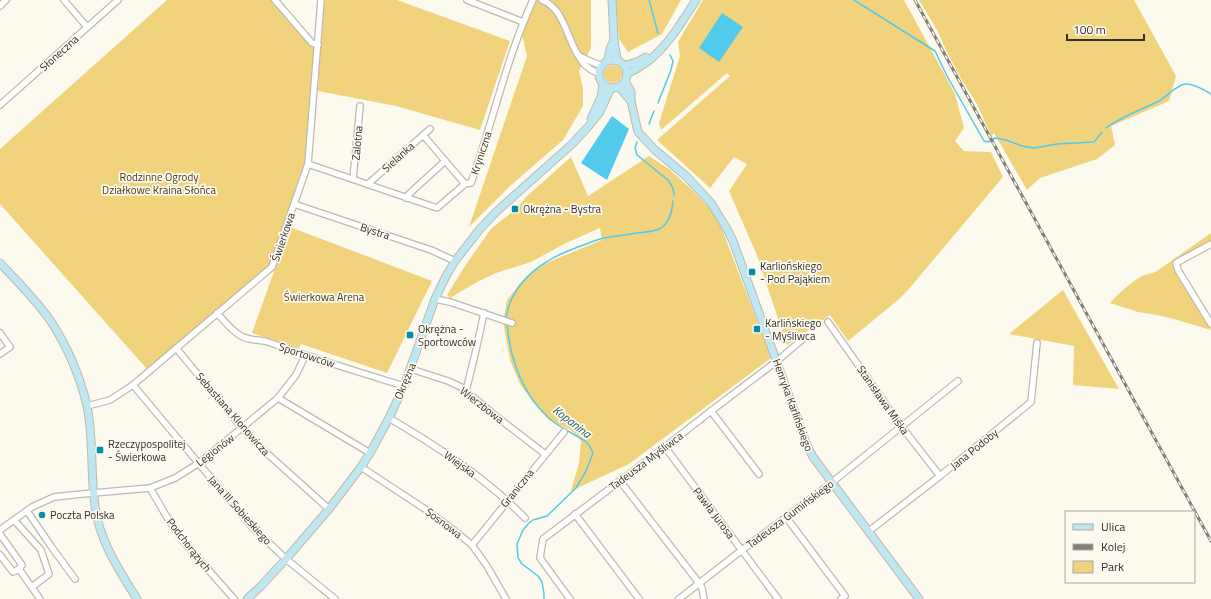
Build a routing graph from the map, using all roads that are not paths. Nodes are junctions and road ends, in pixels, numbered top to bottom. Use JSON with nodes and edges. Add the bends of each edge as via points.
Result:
{"nodes":[{"id":1,"x":6,"y":0,"type":"edge"},
{"id":2,"x":64,"y":0,"type":"edge"},
{"id":3,"x":118,"y":0,"type":"edge"},
{"id":4,"x":274,"y":0,"type":"edge"},
{"id":5,"x":321,"y":0,"type":"edge"},
{"id":6,"x":467,"y":0,"type":"edge"},
{"id":7,"x":534,"y":0,"type":"edge"},
{"id":8,"x":542,"y":0,"type":"edge"},
{"id":9,"x":612,"y":0,"type":"edge"},
{"id":10,"x":696,"y":0,"type":"edge"},
{"id":11,"x":0,"y":6,"type":"edge"},
{"id":12,"x":523,"y":22,"type":"junction"},
{"id":13,"x":87,"y":27,"type":"junction"},
{"id":14,"x":614,"y":40,"type":"junction"},
{"id":15,"x":318,"y":45,"type":"junction"},
{"id":16,"x":660,"y":49,"type":"junction"},
{"id":17,"x":579,"y":56,"type":"junction"},
{"id":18,"x":608,"y":60,"type":"junction"},
{"id":19,"x":617,"y":60,"type":"junction"},
{"id":20,"x":601,"y":65,"type":"junction"},
{"id":21,"x":624,"y":66,"type":"junction"},
{"id":22,"x":598,"y":73,"type":"junction"},
{"id":23,"x":627,"y":74,"type":"junction"},
{"id":24,"x":625,"y":81,"type":"junction"},
{"id":25,"x":603,"y":85,"type":"junction"},
{"id":26,"x":619,"y":87,"type":"junction"},
{"id":27,"x":610,"y":88,"type":"junction"},
{"id":28,"x":631,"y":101,"type":"junction"},
{"id":29,"x":0,"y":105,"type":"edge"},
{"id":30,"x":360,"y":106,"type":"dead end"},
{"id":31,"x":588,"y":127,"type":"junction"},
{"id":32,"x":430,"y":129,"type":"dead end"},
{"id":33,"x":423,"y":135,"type":"junction"},
{"id":34,"x":445,"y":161,"type":"junction"},
{"id":35,"x":308,"y":164,"type":"junction"},
{"id":36,"x":354,"y":179,"type":"junction"},
{"id":37,"x":368,"y":184,"type":"junction"},
{"id":38,"x":465,"y":184,"type":"junction"},
{"id":39,"x":406,"y":198,"type":"junction"},
{"id":40,"x":294,"y":204,"type":"junction"},
{"id":41,"x":1211,"y":244,"type":"edge"},
{"id":42,"x":455,"y":261,"type":"junction"},
{"id":43,"x":0,"y":263,"type":"edge"},
{"id":44,"x":435,"y":299,"type":"junction"},
{"id":45,"x":217,"y":313,"type":"junction"},
{"id":46,"x":484,"y":313,"type":"junction"},
{"id":47,"x":512,"y":322,"type":"dead end"},
{"id":48,"x":828,"y":322,"type":"dead end"},
{"id":49,"x":1211,"y":324,"type":"edge"},
{"id":50,"x":0,"y":333,"type":"edge"},
{"id":51,"x":804,"y":338,"type":"dead end"},
{"id":52,"x":1037,"y":343,"type":"dead end"},
{"id":53,"x":176,"y":348,"type":"junction"},
{"id":54,"x":0,"y":354,"type":"edge"},
{"id":55,"x":305,"y":356,"type":"junction"},
{"id":56,"x":777,"y":361,"type":"junction"},
{"id":57,"x":411,"y":369,"type":"junction"},
{"id":58,"x":958,"y":381,"type":"dead end"},
{"id":59,"x":133,"y":385,"type":"junction"},
{"id":60,"x":404,"y":386,"type":"junction"},
{"id":61,"x":466,"y":391,"type":"junction"},
{"id":62,"x":278,"y":398,"type":"junction"},
{"id":63,"x":87,"y":406,"type":"junction"},
{"id":64,"x":710,"y":411,"type":"junction"},
{"id":65,"x":389,"y":418,"type":"junction"},
{"id":66,"x":900,"y":426,"type":"junction"},
{"id":67,"x":242,"y":428,"type":"junction"},
{"id":68,"x":564,"y":432,"type":"dead end"},
{"id":69,"x":665,"y":447,"type":"junction"},
{"id":70,"x":370,"y":453,"type":"junction"},
{"id":71,"x":545,"y":454,"type":"junction"},
{"id":72,"x":199,"y":463,"type":"junction"},
{"id":73,"x":361,"y":467,"type":"junction"},
{"id":74,"x":759,"y":474,"type":"dead end"},
{"id":75,"x":940,"y":476,"type":"junction"},
{"id":76,"x":620,"y":481,"type":"junction"},
{"id":77,"x":832,"y":483,"type":"junction"},
{"id":78,"x":150,"y":488,"type":"junction"},
{"id":79,"x":94,"y":493,"type":"junction"},
{"id":80,"x":508,"y":500,"type":"junction"},
{"id":81,"x":329,"y":509,"type":"junction"},
{"id":82,"x":27,"y":511,"type":"junction"},
{"id":83,"x":575,"y":514,"type":"junction"},
{"id":84,"x":786,"y":517,"type":"junction"},
{"id":85,"x":525,"y":518,"type":"dead end"},
{"id":86,"x":14,"y":520,"type":"junction"},
{"id":87,"x":0,"y":530,"type":"edge"},
{"id":88,"x":869,"y":531,"type":"junction"},
{"id":89,"x":0,"y":534,"type":"edge"},
{"id":90,"x":472,"y":545,"type":"junction"},
{"id":91,"x":742,"y":550,"type":"junction"},
{"id":92,"x":0,"y":554,"type":"edge"},
{"id":93,"x":286,"y":559,"type":"junction"},
{"id":94,"x":19,"y":569,"type":"junction"},
{"id":95,"x":75,"y":579,"type":"dead end"},
{"id":96,"x":699,"y":583,"type":"junction"},
{"id":97,"x":32,"y":587,"type":"junction"},
{"id":98,"x":40,"y":599,"type":"edge"},
{"id":99,"x":137,"y":599,"type":"edge"},
{"id":100,"x":234,"y":599,"type":"edge"},
{"id":101,"x":247,"y":599,"type":"edge"},
{"id":102,"x":334,"y":599,"type":"edge"},
{"id":103,"x":506,"y":599,"type":"edge"},
{"id":104,"x":570,"y":599,"type":"edge"},
{"id":105,"x":639,"y":599,"type":"edge"},
{"id":106,"x":679,"y":599,"type":"edge"},
{"id":107,"x":704,"y":599,"type":"edge"},
{"id":108,"x":778,"y":599,"type":"edge"},
{"id":109,"x":841,"y":599,"type":"edge"},
{"id":110,"x":919,"y":599,"type":"edge"}],
"edges":[{"from":1,"to":11,"type":"street"},
{"from":2,"to":13,"type":"street"},
{"from":3,"to":13,"type":"street","name":"Słoneczna"},
{"from":4,"to":15,"type":"street","via":[[312,43]]},
{"from":5,"to":15,"type":"street","name":"Świerkowa"},
{"from":6,"to":12,"type":"street"},
{"from":7,"to":12,"type":"street","name":"Kryniczna"},
{"from":8,"to":17,"type":"street","via":[[552,6],[560,16]]},
{"from":9,"to":14,"type":"street"},
{"from":10,"to":16,"type":"street","via":[[676,32]]},
{"from":12,"to":38,"type":"street","name":"Kryniczna","via":[[483,150],[471,183]]},
{"from":13,"to":29,"type":"street","name":"Słoneczna"},
{"from":14,"to":18,"type":"street"},
{"from":14,"to":19,"type":"street"},
{"from":15,"to":35,"type":"street","name":"Świerkowa"},
{"from":16,"to":21,"type":"street","via":[[644,59]]},
{"from":16,"to":23,"type":"street","via":[[653,57]]},
{"from":17,"to":20,"type":"street"},
{"from":17,"to":22,"type":"street","via":[[586,66]]},
{"from":18,"to":19,"type":"street"},
{"from":18,"to":20,"type":"street"},
{"from":19,"to":21,"type":"street"},
{"from":20,"to":22,"type":"street"},
{"from":21,"to":23,"type":"street"},
{"from":22,"to":25,"type":"street"},
{"from":23,"to":24,"type":"street"},
{"from":24,"to":26,"type":"street"},
{"from":24,"to":28,"type":"street","name":"Henryka Karlińskiego","via":[[631,92]]},
{"from":25,"to":27,"type":"street"},
{"from":25,"to":31,"type":"street","name":"Okrężna","via":[[601,97]]},
{"from":26,"to":27,"type":"street"},
{"from":26,"to":28,"type":"street","name":"Henryka Karlińskiego"},
{"from":27,"to":31,"type":"street","name":"Okrężna","via":[[600,112]]},
{"from":28,"to":56,"type":"street","name":"Henryka Karlińskiego","via":[[638,132],[694,184],[711,203],[727,229]]},
{"from":30,"to":36,"type":"street","name":"Zalotna"},
{"from":31,"to":42,"type":"street","name":"Okrężna","via":[[496,212]]},
{"from":32,"to":33,"type":"street","name":"Sielanka"},
{"from":33,"to":34,"type":"street"},
{"from":33,"to":37,"type":"street","name":"Sielanka"},
{"from":34,"to":38,"type":"street"},
{"from":34,"to":39,"type":"street"},
{"from":35,"to":36,"type":"street","name":"Kryniczna"},
{"from":35,"to":40,"type":"street","name":"Świerkowa"},
{"from":36,"to":37,"type":"street","name":"Kryniczna"},
{"from":37,"to":39,"type":"street","name":"Kryniczna"},
{"from":38,"to":39,"type":"street","name":"Kryniczna","via":[[437,208]]},
{"from":40,"to":42,"type":"street","name":"Bystra","via":[[431,250]]},
{"from":40,"to":45,"type":"street","name":"Świerkowa","via":[[272,267]]},
{"from":41,"to":49,"type":"street","via":[[1176,263]]},
{"from":42,"to":44,"type":"street","name":"Okrężna"},
{"from":43,"to":63,"type":"street","via":[[43,311],[56,330],[75,368]]},
{"from":44,"to":46,"type":"street"},
{"from":44,"to":57,"type":"street","name":"Okrężna"},
{"from":45,"to":53,"type":"street","name":"Świerkowa"},
{"from":45,"to":55,"type":"street","name":"Sportowców","via":[[241,336],[265,341]]},
{"from":46,"to":47,"type":"street"},
{"from":46,"to":61,"type":"street"},
{"from":48,"to":66,"type":"street","name":"Stanisława Miśka"},
{"from":50,"to":54,"type":"street","via":[[10,347]]},
{"from":51,"to":56,"type":"street","name":"Tadeusza Myśliwca"},
{"from":52,"to":75,"type":"street","name":"Jana Podoby","via":[[1031,402]]},
{"from":53,"to":59,"type":"street","name":"Świerkowa"},
{"from":53,"to":67,"type":"street","name":"Sebastiana Klonowicza"},
{"from":55,"to":60,"type":"street","name":"Sportowców"},
{"from":55,"to":62,"type":"street","name":"Legionów","via":[[296,375]]},
{"from":56,"to":64,"type":"street","name":"Tadeusza Myśliwca"},
{"from":56,"to":77,"type":"street","name":"Henryka Karlińskiego","via":[[810,451]]},
{"from":57,"to":60,"type":"street","name":"Okrężna"},
{"from":57,"to":61,"type":"street","name":"Wierzbowa","via":[[448,381]]},
{"from":58,"to":66,"type":"street","name":"Tadeusza Gumińskiego"},
{"from":59,"to":63,"type":"street","name":"Świerkowa","via":[[110,400]]},
{"from":59,"to":72,"type":"street","name":"Jana III Sobieskiego"},
{"from":60,"to":65,"type":"street","name":"Okrężna"},
{"from":61,"to":71,"type":"street","name":"Wierzbowa"},
{"from":62,"to":67,"type":"street","name":"Legionów"},
{"from":62,"to":70,"type":"street"},
{"from":63,"to":79,"type":"street","via":[[92,441]]},
{"from":64,"to":69,"type":"street","name":"Tadeusza Myśliwca"},
{"from":64,"to":74,"type":"street"},
{"from":65,"to":70,"type":"street","name":"Okrężna"},
{"from":65,"to":80,"type":"street","name":"Wiejska","via":[[463,466]]},
{"from":66,"to":75,"type":"street","name":"Stanisława Miśka"},
{"from":66,"to":77,"type":"street","name":"Tadeusza Gumińskiego"},
{"from":67,"to":72,"type":"street","name":"Legionów"},
{"from":67,"to":81,"type":"street","name":"Sebastiana Klonowicza","via":[[282,468]]},
{"from":68,"to":71,"type":"street","name":"Graniczna"},
{"from":69,"to":76,"type":"street","name":"Tadeusza Myśliwca"},
{"from":69,"to":91,"type":"street","name":"Pawła Jurosa"},
{"from":70,"to":73,"type":"street","name":"Okrężna"},
{"from":71,"to":80,"type":"street","name":"Graniczna"},
{"from":72,"to":78,"type":"street","name":"Legionów","via":[[175,478]]},
{"from":72,"to":93,"type":"street","name":"Jana III Sobieskiego","via":[[252,527]]},
{"from":73,"to":81,"type":"street","name":"Okrężna"},
{"from":73,"to":90,"type":"street","name":"Sosnowa","via":[[428,511]]},
{"from":75,"to":88,"type":"street","name":"Jana Podoby"},
{"from":76,"to":83,"type":"street","name":"Tadeusza Myśliwca"},
{"from":76,"to":96,"type":"street"},
{"from":77,"to":84,"type":"street","name":"Tadeusza Gumińskiego"},
{"from":77,"to":88,"type":"street","name":"Henryka Karlińskiego"},
{"from":78,"to":79,"type":"street","name":"Legionów"},
{"from":78,"to":100,"type":"street","name":"Podchorążych","via":[[183,541]]},
{"from":79,"to":82,"type":"street","name":"Legionów","via":[[54,497]]},
{"from":79,"to":99,"type":"street","via":[[97,519],[105,540],[115,563]]},
{"from":80,"to":85,"type":"street","name":"Wiejska"},
{"from":80,"to":90,"type":"street","name":"Graniczna"},
{"from":81,"to":93,"type":"street","name":"Okrężna"},
{"from":82,"to":86,"type":"street","name":"Legionów"},
{"from":82,"to":95,"type":"street"},
{"from":83,"to":104,"type":"street","name":"Tadeusza Myśliwca","via":[[543,539],[540,558]]},
{"from":83,"to":105,"type":"street"},
{"from":84,"to":91,"type":"street","name":"Tadeusza Gumińskiego"},
{"from":84,"to":109,"type":"street","via":[[845,596]]},
{"from":86,"to":87,"type":"street","name":"Legionów"},
{"from":86,"to":97,"type":"street","via":[[42,550],[50,574]]},
{"from":88,"to":110,"type":"street","name":"Henryka Karlińskiego"},
{"from":89,"to":94,"type":"street","via":[[22,565]]},
{"from":90,"to":103,"type":"street","name":"Sosnowa"},
{"from":91,"to":96,"type":"street","name":"Tadeusza Gumińskiego"},
{"from":91,"to":108,"type":"street","name":"Pawła Jurosa"},
{"from":92,"to":94,"type":"street","via":[[13,572]]},
{"from":93,"to":101,"type":"street","name":"Okrężna"},
{"from":93,"to":102,"type":"street","name":"Jana III Sobieskiego"},
{"from":94,"to":97,"type":"street"},
{"from":96,"to":106,"type":"street","name":"Tadeusza Gumińskiego"},
{"from":96,"to":107,"type":"street"},
{"from":97,"to":98,"type":"street"}]}
